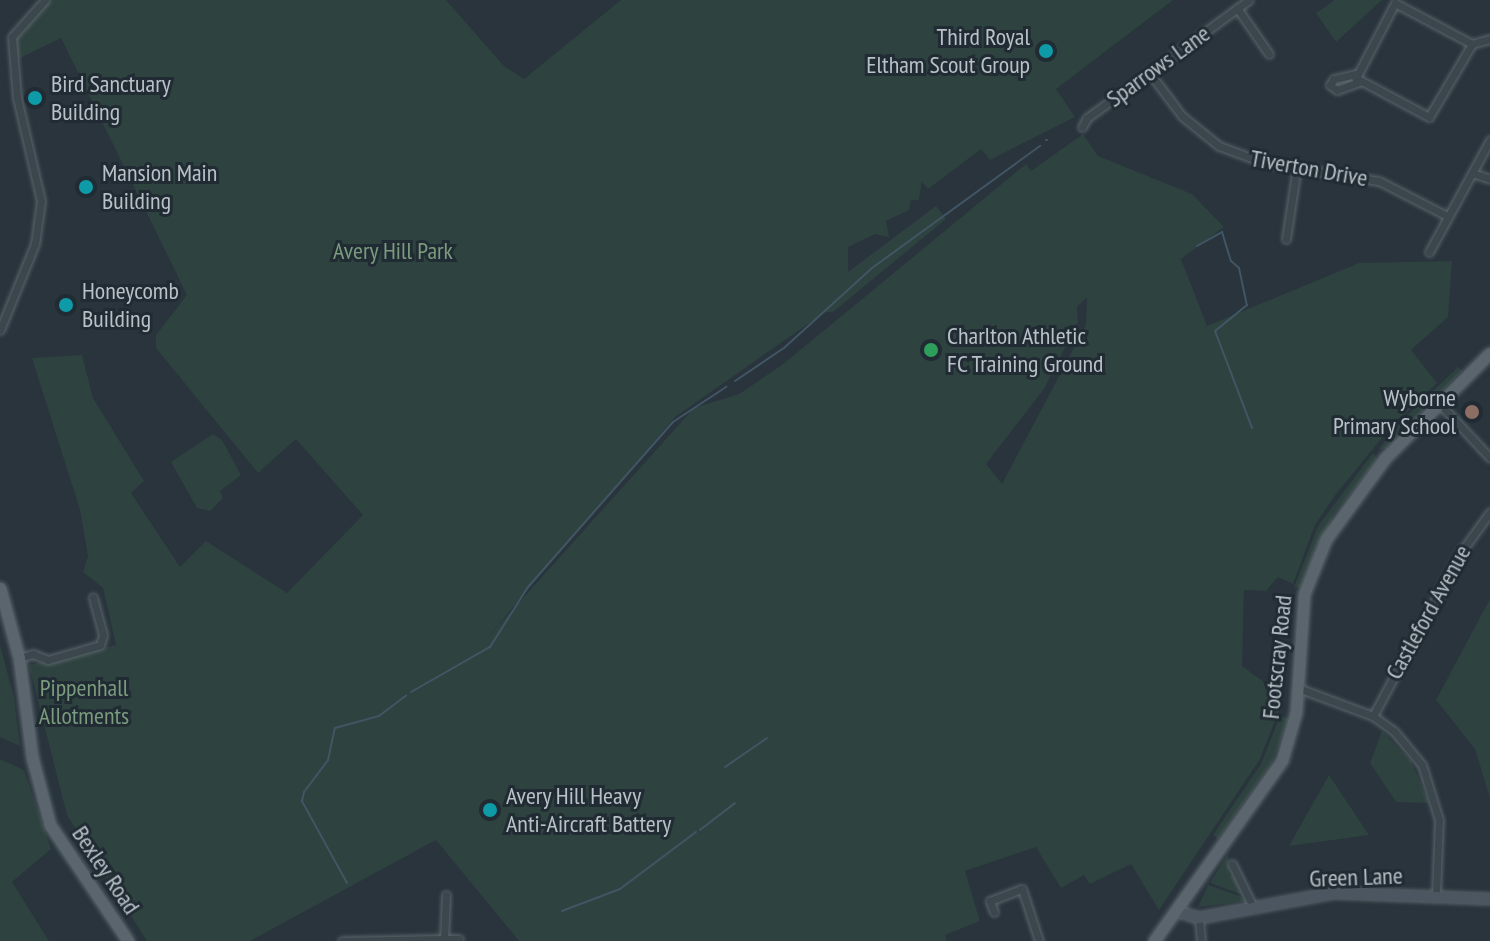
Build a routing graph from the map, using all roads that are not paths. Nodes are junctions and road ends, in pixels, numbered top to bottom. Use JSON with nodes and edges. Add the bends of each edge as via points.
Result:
{"nodes":[{"id":1,"x":45,"y":0,"type":"edge"},
{"id":2,"x":1249,"y":0,"type":"edge"},
{"id":3,"x":1237,"y":8,"type":"junction"},
{"id":4,"x":1490,"y":39,"type":"edge"},
{"id":5,"x":1472,"y":44,"type":"junction"},
{"id":6,"x":1269,"y":54,"type":"dead end"},
{"id":7,"x":1149,"y":72,"type":"junction"},
{"id":8,"x":1082,"y":127,"type":"dead end"},
{"id":9,"x":1490,"y":140,"type":"edge"},
{"id":10,"x":1297,"y":167,"type":"junction"},
{"id":11,"x":1472,"y":173,"type":"junction"},
{"id":12,"x":1490,"y":179,"type":"edge"},
{"id":13,"x":1447,"y":216,"type":"junction"},
{"id":14,"x":1286,"y":239,"type":"dead end"},
{"id":15,"x":1429,"y":252,"type":"dead end"},
{"id":16,"x":0,"y":330,"type":"edge"},
{"id":17,"x":1490,"y":353,"type":"edge"},
{"id":18,"x":1438,"y":402,"type":"junction"},
{"id":19,"x":1490,"y":458,"type":"edge"},
{"id":20,"x":1490,"y":512,"type":"edge"},
{"id":21,"x":0,"y":588,"type":"edge"},
{"id":22,"x":93,"y":597,"type":"dead end"},
{"id":23,"x":19,"y":658,"type":"junction"},
{"id":24,"x":1298,"y":688,"type":"junction"},
{"id":25,"x":1373,"y":716,"type":"junction"},
{"id":26,"x":1232,"y":864,"type":"dead end"},
{"id":27,"x":446,"y":895,"type":"dead end"},
{"id":28,"x":1436,"y":896,"type":"junction"},
{"id":29,"x":1490,"y":899,"type":"edge"},
{"id":30,"x":1254,"y":909,"type":"junction"},
{"id":31,"x":994,"y":912,"type":"dead end"},
{"id":32,"x":1179,"y":912,"type":"junction"},
{"id":33,"x":1199,"y":918,"type":"junction"},
{"id":34,"x":384,"y":939,"type":"edge"},
{"id":35,"x":444,"y":939,"type":"junction"},
{"id":36,"x":459,"y":939,"type":"dead end"},
{"id":37,"x":128,"y":941,"type":"edge"},
{"id":38,"x":342,"y":941,"type":"edge"},
{"id":39,"x":1039,"y":941,"type":"edge"},
{"id":40,"x":1154,"y":941,"type":"edge"},
{"id":41,"x":1201,"y":941,"type":"edge"}],
"edges":[{"from":1,"to":16,"type":"street","via":[[12,37],[17,98],[41,201],[35,244]]},
{"from":2,"to":3,"type":"street","name":"Sparrows Lane"},
{"from":3,"to":6,"type":"street"},
{"from":3,"to":7,"type":"street","name":"Sparrows Lane"},
{"from":4,"to":5,"type":"street"},
{"from":5,"to":5,"type":"street","via":[[1395,3],[1358,78],[1417,114],[1432,116]]},
{"from":7,"to":8,"type":"street","name":"Sparrows Lane"},
{"from":7,"to":10,"type":"street","name":"Tiverton Drive","via":[[1182,116],[1219,146],[1265,163]]},
{"from":9,"to":11,"type":"street"},
{"from":10,"to":13,"type":"street","name":"Tiverton Drive","via":[[1379,181]]},
{"from":10,"to":14,"type":"street"},
{"from":11,"to":12,"type":"street"},
{"from":11,"to":13,"type":"street"},
{"from":13,"to":15,"type":"street"},
{"from":17,"to":18,"type":"main road","name":"Footscray Road"},
{"from":18,"to":19,"type":"street"},
{"from":18,"to":24,"type":"main road","name":"Footscray Road","via":[[1358,492],[1316,561],[1302,605]]},
{"from":20,"to":25,"type":"street","name":"Castleford Avenue","via":[[1459,555]]},
{"from":21,"to":23,"type":"main road","name":"Bexley Road"},
{"from":22,"to":23,"type":"street","via":[[103,635],[100,645],[48,660],[33,654]]},
{"from":23,"to":37,"type":"main road","name":"Bexley Road","via":[[32,757],[50,825]]},
{"from":24,"to":25,"type":"street"},
{"from":24,"to":32,"type":"main road","name":"Footscray Road","via":[[1282,760]]},
{"from":25,"to":28,"type":"street","via":[[1410,746],[1432,784],[1440,833]]},
{"from":26,"to":30,"type":"street"},
{"from":27,"to":35,"type":"street"},
{"from":28,"to":29,"type":"main road","name":"Green Lane"},
{"from":28,"to":30,"type":"main road","name":"Green Lane","via":[[1334,893]]},
{"from":30,"to":33,"type":"main road","name":"Green Lane"},
{"from":31,"to":39,"type":"street","via":[[990,901],[1022,889]]},
{"from":32,"to":33,"type":"main road","name":"Green Lane"},
{"from":32,"to":40,"type":"main road","name":"Footscray Road"},
{"from":33,"to":41,"type":"street"},
{"from":34,"to":35,"type":"street"},
{"from":34,"to":38,"type":"street"},
{"from":35,"to":36,"type":"street"}]}
